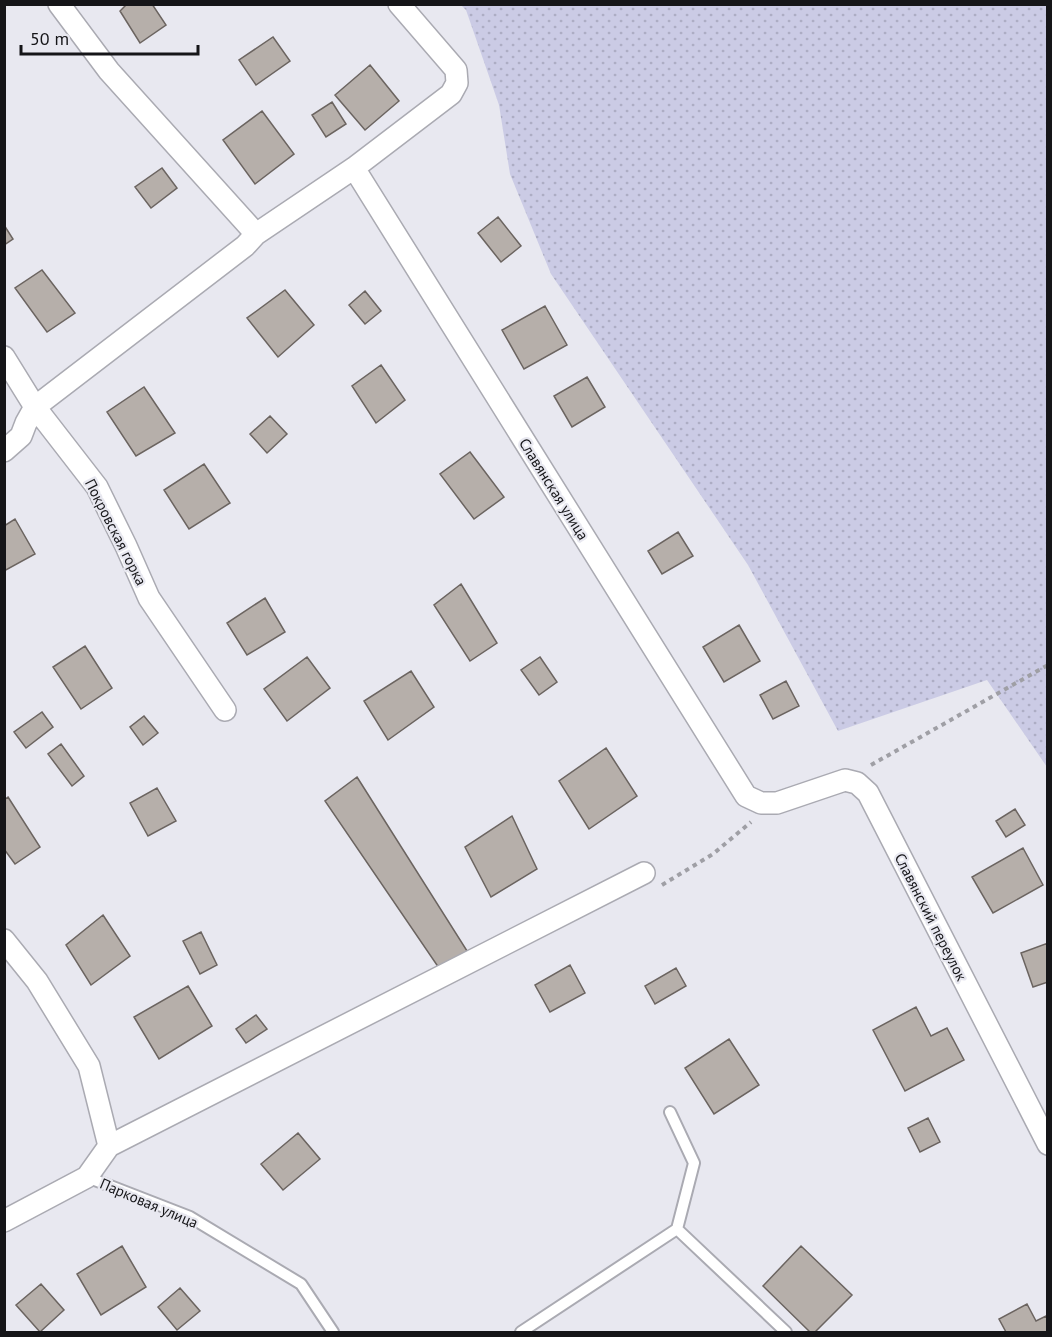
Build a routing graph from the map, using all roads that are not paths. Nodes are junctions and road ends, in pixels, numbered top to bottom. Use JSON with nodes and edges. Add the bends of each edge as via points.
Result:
{"nodes":[{"id":1,"x":59,"y":4,"type":"edge"},
{"id":2,"x":399,"y":4,"type":"edge"},
{"id":3,"x":354,"y":168,"type":"junction"},
{"id":4,"x":256,"y":234,"type":"junction"},
{"id":5,"x":4,"y":357,"type":"edge"},
{"id":6,"x":35,"y":407,"type":"junction"},
{"id":7,"x":4,"y":452,"type":"edge"},
{"id":8,"x":225,"y":710,"type":"dead end"},
{"id":9,"x":845,"y":780,"type":"joint"},
{"id":10,"x":651,"y":881,"type":"road end"},
{"id":11,"x":4,"y":940,"type":"edge"},
{"id":12,"x":670,"y":1112,"type":"dead end"},
{"id":13,"x":1047,"y":1144,"type":"edge"},
{"id":14,"x":109,"y":1146,"type":"junction"},
{"id":15,"x":87,"y":1177,"type":"junction"},
{"id":16,"x":4,"y":1221,"type":"edge"},
{"id":17,"x":677,"y":1229,"type":"junction"},
{"id":18,"x":333,"y":1332,"type":"edge"},
{"id":19,"x":521,"y":1332,"type":"edge"},
{"id":20,"x":786,"y":1332,"type":"edge"}],
"edges":[{"from":1,"to":4,"type":"street","via":[[109,71]]},
{"from":2,"to":3,"type":"street","via":[[456,70],[457,83],[452,94]]},
{"from":3,"to":4,"type":"street"},
{"from":3,"to":9,"type":"street","name":"Славянская улица","via":[[746,796],[769,803]]},
{"from":4,"to":6,"type":"street"},
{"from":5,"to":6,"type":"street","name":"Покровская горка"},
{"from":6,"to":7,"type":"street","via":[[21,436]]},
{"from":6,"to":8,"type":"street","name":"Покровская горка","via":[[97,487],[149,598]]},
{"from":9,"to":13,"type":"street","name":"Славянский переулок","via":[[857,783],[868,793]]},
{"from":10,"to":14,"type":"street"},
{"from":11,"to":14,"type":"street","via":[[37,981],[89,1066]]},
{"from":12,"to":17,"type":"lane","via":[[694,1163]]},
{"from":14,"to":15,"type":"street","name":"Парковая улица"},
{"from":15,"to":16,"type":"street"},
{"from":15,"to":18,"type":"lane","name":"Парковая улица","via":[[190,1217],[302,1284]]},
{"from":17,"to":19,"type":"lane"},
{"from":17,"to":20,"type":"lane"}]}
